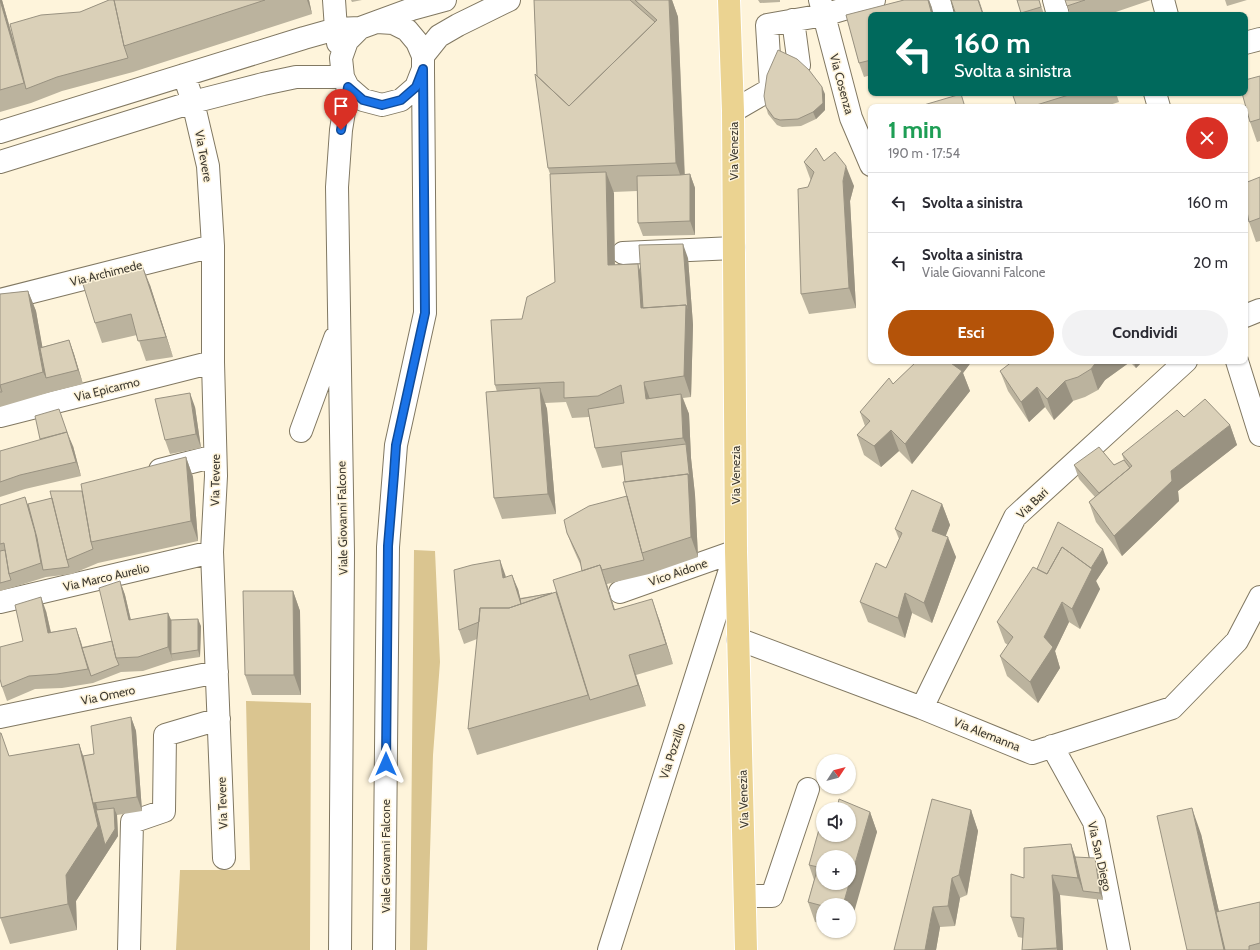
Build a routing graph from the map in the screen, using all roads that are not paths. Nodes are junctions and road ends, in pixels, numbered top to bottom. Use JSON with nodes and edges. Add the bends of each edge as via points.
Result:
{"nodes":[{"id":1,"x":334,"y":0,"type":"edge"},
{"id":2,"x":445,"y":0,"type":"edge"},
{"id":3,"x":729,"y":0,"type":"edge"},
{"id":4,"x":874,"y":0,"type":"edge"},
{"id":5,"x":939,"y":0,"type":"edge"},
{"id":6,"x":1054,"y":0,"type":"edge"},
{"id":7,"x":1163,"y":0,"type":"edge"},
{"id":8,"x":500,"y":2,"type":"edge"},
{"id":9,"x":822,"y":8,"type":"edge"},
{"id":10,"x":942,"y":12,"type":"edge"},
{"id":11,"x":1057,"y":12,"type":"edge"},
{"id":12,"x":1166,"y":12,"type":"edge"},
{"id":13,"x":793,"y":20,"type":"junction"},
{"id":14,"x":369,"y":25,"type":"junction"},
{"id":15,"x":336,"y":29,"type":"junction"},
{"id":16,"x":1260,"y":39,"type":"edge"},
{"id":17,"x":1248,"y":42,"type":"edge"},
{"id":18,"x":423,"y":63,"type":"junction"},
{"id":19,"x":344,"y":74,"type":"junction"},
{"id":20,"x":184,"y":75,"type":"junction"},
{"id":21,"x":771,"y":89,"type":"junction"},
{"id":22,"x":193,"y":102,"type":"junction"},
{"id":23,"x":733,"y":111,"type":"junction"},
{"id":24,"x":0,"y":132,"type":"edge"},
{"id":25,"x":868,"y":158,"type":"edge"},
{"id":26,"x":0,"y":162,"type":"edge"},
{"id":27,"x":213,"y":246,"type":"junction"},
{"id":28,"x":734,"y":248,"type":"junction"},
{"id":29,"x":623,"y":253,"type":"dead end"},
{"id":30,"x":0,"y":300,"type":"edge"},
{"id":31,"x":1260,"y":310,"type":"edge"},
{"id":32,"x":1248,"y":315,"type":"edge"},
{"id":33,"x":340,"y":327,"type":"junction"},
{"id":34,"x":213,"y":362,"type":"junction"},
{"id":35,"x":1183,"y":364,"type":"edge"},
{"id":36,"x":1238,"y":364,"type":"edge"},
{"id":37,"x":0,"y":416,"type":"edge"},
{"id":38,"x":301,"y":431,"type":"dead end"},
{"id":39,"x":1260,"y":435,"type":"edge"},
{"id":40,"x":215,"y":456,"type":"junction"},
{"id":41,"x":138,"y":476,"type":"edge"},
{"id":42,"x":736,"y":551,"type":"junction"},
{"id":43,"x":212,"y":552,"type":"junction"},
{"id":44,"x":620,"y":592,"type":"dead end"},
{"id":45,"x":1260,"y":597,"type":"edge"},
{"id":46,"x":0,"y":602,"type":"edge"},
{"id":47,"x":738,"y":639,"type":"junction"},
{"id":48,"x":217,"y":672,"type":"junction"},
{"id":49,"x":922,"y":708,"type":"junction"},
{"id":50,"x":0,"y":717,"type":"edge"},
{"id":51,"x":219,"y":719,"type":"junction"},
{"id":52,"x":1052,"y":746,"type":"junction"},
{"id":53,"x":808,"y":789,"type":"dead end"},
{"id":54,"x":224,"y":858,"type":"dead end"},
{"id":55,"x":745,"y":896,"type":"junction"},
{"id":56,"x":129,"y":950,"type":"edge"},
{"id":57,"x":340,"y":950,"type":"edge"},
{"id":58,"x":384,"y":950,"type":"edge"},
{"id":59,"x":609,"y":950,"type":"edge"},
{"id":60,"x":746,"y":950,"type":"edge"},
{"id":61,"x":1119,"y":950,"type":"edge"}],
"edges":[{"from":1,"to":15,"type":"street"},
{"from":2,"to":14,"type":"street"},
{"from":3,"to":23,"type":"main road","name":"Via Venezia"},
{"from":4,"to":9,"type":"street"},
{"from":5,"to":10,"type":"street"},
{"from":6,"to":11,"type":"street"},
{"from":7,"to":12,"type":"street"},
{"from":8,"to":18,"type":"street","via":[[439,36]]},
{"from":9,"to":13,"type":"street"},
{"from":9,"to":25,"type":"street","name":"Via Cosenza","via":[[850,118]]},
{"from":13,"to":21,"type":"street","via":[[799,65]]},
{"from":13,"to":21,"type":"street","via":[[767,25]]},
{"from":14,"to":15,"type":"street"},
{"from":14,"to":18,"type":"street","via":[[393,23],[407,30],[418,42]]},
{"from":14,"to":19,"type":"street","via":[[347,41]]},
{"from":15,"to":19,"type":"street"},
{"from":15,"to":20,"type":"street"},
{"from":16,"to":17,"type":"street"},
{"from":18,"to":19,"type":"street","via":[[416,87],[401,100],[382,105],[363,100]]},
{"from":18,"to":58,"type":"street","name":"Viale Giovanni Falcone","via":[[425,313],[396,445],[388,546]]},
{"from":19,"to":22,"type":"street","via":[[296,77]]},
{"from":19,"to":33,"type":"street","name":"Viale Giovanni Falcone","via":[[337,187]]},
{"from":20,"to":22,"type":"street","name":"Via Tevere"},
{"from":20,"to":24,"type":"street"},
{"from":21,"to":23,"type":"street"},
{"from":22,"to":26,"type":"street"},
{"from":22,"to":27,"type":"street","name":"Via Tevere","via":[[208,166]]},
{"from":23,"to":28,"type":"main road","name":"Via Venezia"},
{"from":27,"to":30,"type":"street","name":"Via Archimede"},
{"from":27,"to":34,"type":"street","name":"Via Tevere"},
{"from":28,"to":29,"type":"street"},
{"from":28,"to":42,"type":"main road","name":"Via Venezia"},
{"from":31,"to":32,"type":"street"},
{"from":33,"to":38,"type":"street"},
{"from":33,"to":57,"type":"street","name":"Viale Giovanni Falcone","via":[[343,553]]},
{"from":34,"to":37,"type":"street","name":"Via Epicarmo"},
{"from":34,"to":40,"type":"street","name":"Via Tevere"},
{"from":35,"to":49,"type":"street","name":"Via Bari","via":[[1015,517]]},
{"from":36,"to":39,"type":"street"},
{"from":40,"to":41,"type":"street"},
{"from":40,"to":43,"type":"street","name":"Via Tevere"},
{"from":42,"to":44,"type":"street","name":"Vico Aidone"},
{"from":42,"to":47,"type":"main road","name":"Via Venezia"},
{"from":42,"to":59,"type":"street","name":"Via Pozzillo"},
{"from":43,"to":46,"type":"street","name":"Via Marco Aurelio"},
{"from":43,"to":48,"type":"street","name":"Via Tevere"},
{"from":45,"to":52,"type":"street","name":"Via Alemanna","via":[[1237,641],[1172,708]]},
{"from":47,"to":49,"type":"street","name":"Via Alemanna"},
{"from":47,"to":55,"type":"main road","name":"Via Venezia"},
{"from":48,"to":50,"type":"street","name":"Via Omero"},
{"from":48,"to":51,"type":"street","name":"Via Tevere"},
{"from":49,"to":52,"type":"street","name":"Via Alemanna","via":[[1032,753]]},
{"from":51,"to":54,"type":"street","name":"Via Tevere"},
{"from":51,"to":56,"type":"street","via":[[165,735],[164,811],[132,822]]},
{"from":52,"to":61,"type":"street","name":"Via San Diego","via":[[1094,822]]},
{"from":53,"to":55,"type":"street","via":[[772,896]]},
{"from":55,"to":60,"type":"main road","name":"Via Venezia"}]}
